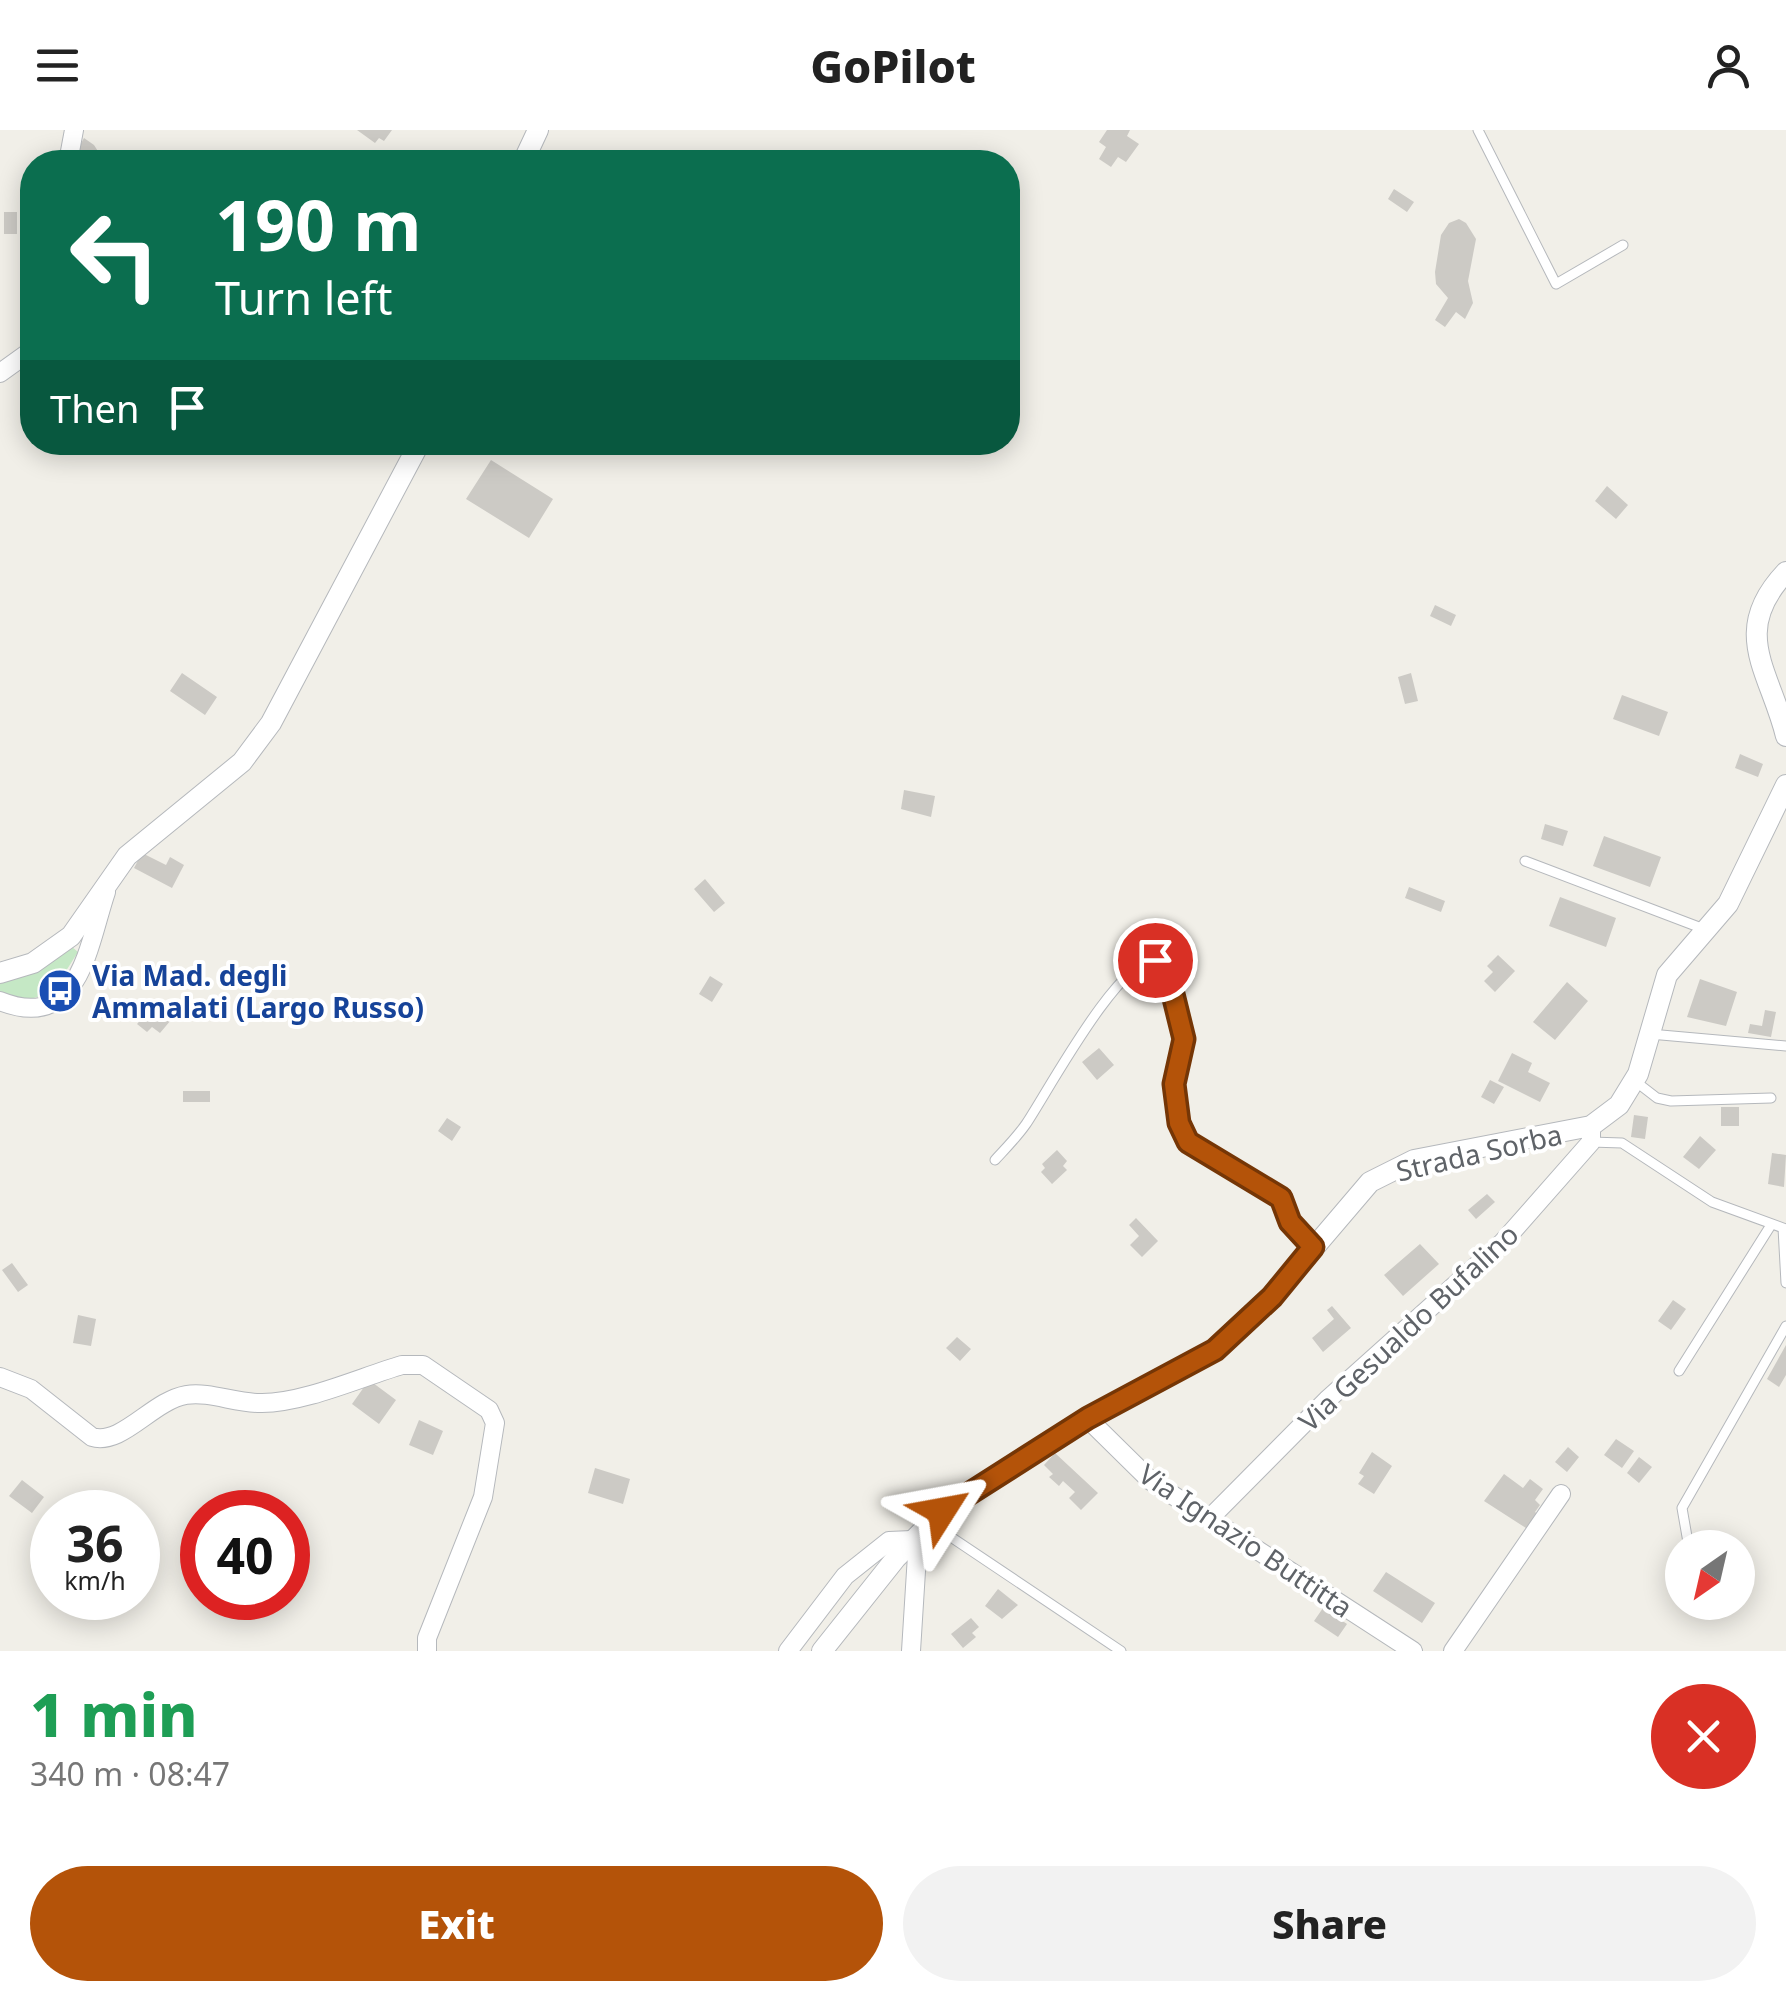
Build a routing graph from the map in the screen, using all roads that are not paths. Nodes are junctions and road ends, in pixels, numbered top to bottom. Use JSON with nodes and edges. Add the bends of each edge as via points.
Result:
{"nodes":[{"id":1,"x":1478,"y":130,"type":"edge"},
{"id":2,"x":1622,"y":245,"type":"dead end"},
{"id":3,"x":407,"y":455,"type":"edge"},
{"id":4,"x":1786,"y":572,"type":"edge"},
{"id":5,"x":1786,"y":736,"type":"edge"},
{"id":6,"x":1786,"y":785,"type":"edge"},
{"id":7,"x":1525,"y":862,"type":"dead end"},
{"id":8,"x":110,"y":882,"type":"junction"},
{"id":9,"x":1707,"y":930,"type":"junction"},
{"id":10,"x":0,"y":972,"type":"edge"},
{"id":11,"x":0,"y":1001,"type":"edge"},
{"id":12,"x":1648,"y":1033,"type":"junction"},
{"id":13,"x":1786,"y":1046,"type":"edge"},
{"id":14,"x":1635,"y":1081,"type":"junction"},
{"id":15,"x":1770,"y":1098,"type":"dead end"},
{"id":16,"x":1591,"y":1134,"type":"junction"},
{"id":17,"x":995,"y":1160,"type":"dead end"},
{"id":18,"x":1771,"y":1225,"type":"junction"},
{"id":19,"x":1784,"y":1229,"type":"edge"},
{"id":20,"x":1313,"y":1247,"type":"junction"},
{"id":21,"x":1786,"y":1283,"type":"edge"},
{"id":22,"x":1786,"y":1326,"type":"edge"},
{"id":23,"x":1679,"y":1371,"type":"dead end"},
{"id":24,"x":0,"y":1377,"type":"edge"},
{"id":25,"x":1088,"y":1418,"type":"junction"},
{"id":26,"x":1561,"y":1494,"type":"dead end"},
{"id":27,"x":1209,"y":1519,"type":"junction"},
{"id":28,"x":930,"y":1523,"type":"junction"},
{"id":29,"x":1686,"y":1530,"type":"edge"},
{"id":30,"x":912,"y":1540,"type":"junction"},
{"id":31,"x":427,"y":1651,"type":"edge"},
{"id":32,"x":788,"y":1651,"type":"edge"},
{"id":33,"x":822,"y":1651,"type":"edge"},
{"id":34,"x":911,"y":1651,"type":"edge"},
{"id":35,"x":1121,"y":1651,"type":"edge"},
{"id":36,"x":1413,"y":1651,"type":"edge"},
{"id":37,"x":1454,"y":1651,"type":"edge"}],
"edges":[{"from":1,"to":2,"type":"lane","via":[[1556,284]]},
{"from":3,"to":8,"type":"street","via":[[262,738],[242,762],[143,840]]},
{"from":4,"to":5,"type":"street","via":[[1765,597],[1756,627],[1760,662]]},
{"from":6,"to":9,"type":"street","name":"Strada Sorba","via":[[1738,886]]},
{"from":7,"to":9,"type":"lane"},
{"from":8,"to":10,"type":"street","via":[[52,952]]},
{"from":8,"to":11,"type":"street","via":[[86,961],[64,996],[35,1008]]},
{"from":9,"to":12,"type":"street","name":"Strada Sorba","via":[[1668,975]]},
{"from":12,"to":13,"type":"lane"},
{"from":12,"to":14,"type":"street","name":"Strada Sorba"},
{"from":14,"to":15,"type":"lane","via":[[1671,1101]]},
{"from":14,"to":16,"type":"street","name":"Strada Sorba"},
{"from":16,"to":18,"type":"lane","via":[[1622,1142],[1712,1202]]},
{"from":16,"to":20,"type":"street","name":"Strada Sorba","via":[[1396,1167],[1359,1192]]},
{"from":16,"to":27,"type":"street","name":"Via Gesualdo Bufalino","via":[[1502,1243],[1327,1400]]},
{"from":17,"to":20,"type":"lane","via":[[1130,971],[1155,960],[1170,982],[1184,1039],[1174,1084],[1188,1142],[1281,1198],[1290,1222]]},
{"from":18,"to":19,"type":"lane"},
{"from":18,"to":23,"type":"lane"},
{"from":19,"to":21,"type":"lane"},
{"from":20,"to":25,"type":"street","name":"Strada Sorba","via":[[1215,1350]]},
{"from":22,"to":29,"type":"lane","via":[[1682,1508]]},
{"from":24,"to":31,"type":"street","via":[[31,1390],[101,1440],[184,1395],[268,1403],[402,1364],[423,1365],[489,1410],[494,1424],[483,1497]]},
{"from":25,"to":27,"type":"street","name":"Via Ignazio Buttitta","via":[[1150,1481]]},
{"from":25,"to":28,"type":"street","name":"Strada Sorba"},
{"from":26,"to":37,"type":"street"},
{"from":27,"to":36,"type":"street","name":"Via Ignazio Buttitta"},
{"from":28,"to":30,"type":"street","name":"Strada Sorba"},
{"from":28,"to":35,"type":"lane"},
{"from":30,"to":32,"type":"street","name":"Strada Sorba","via":[[888,1541],[846,1576]]},
{"from":30,"to":33,"type":"street"},
{"from":30,"to":34,"type":"street","via":[[917,1555]]}]}
